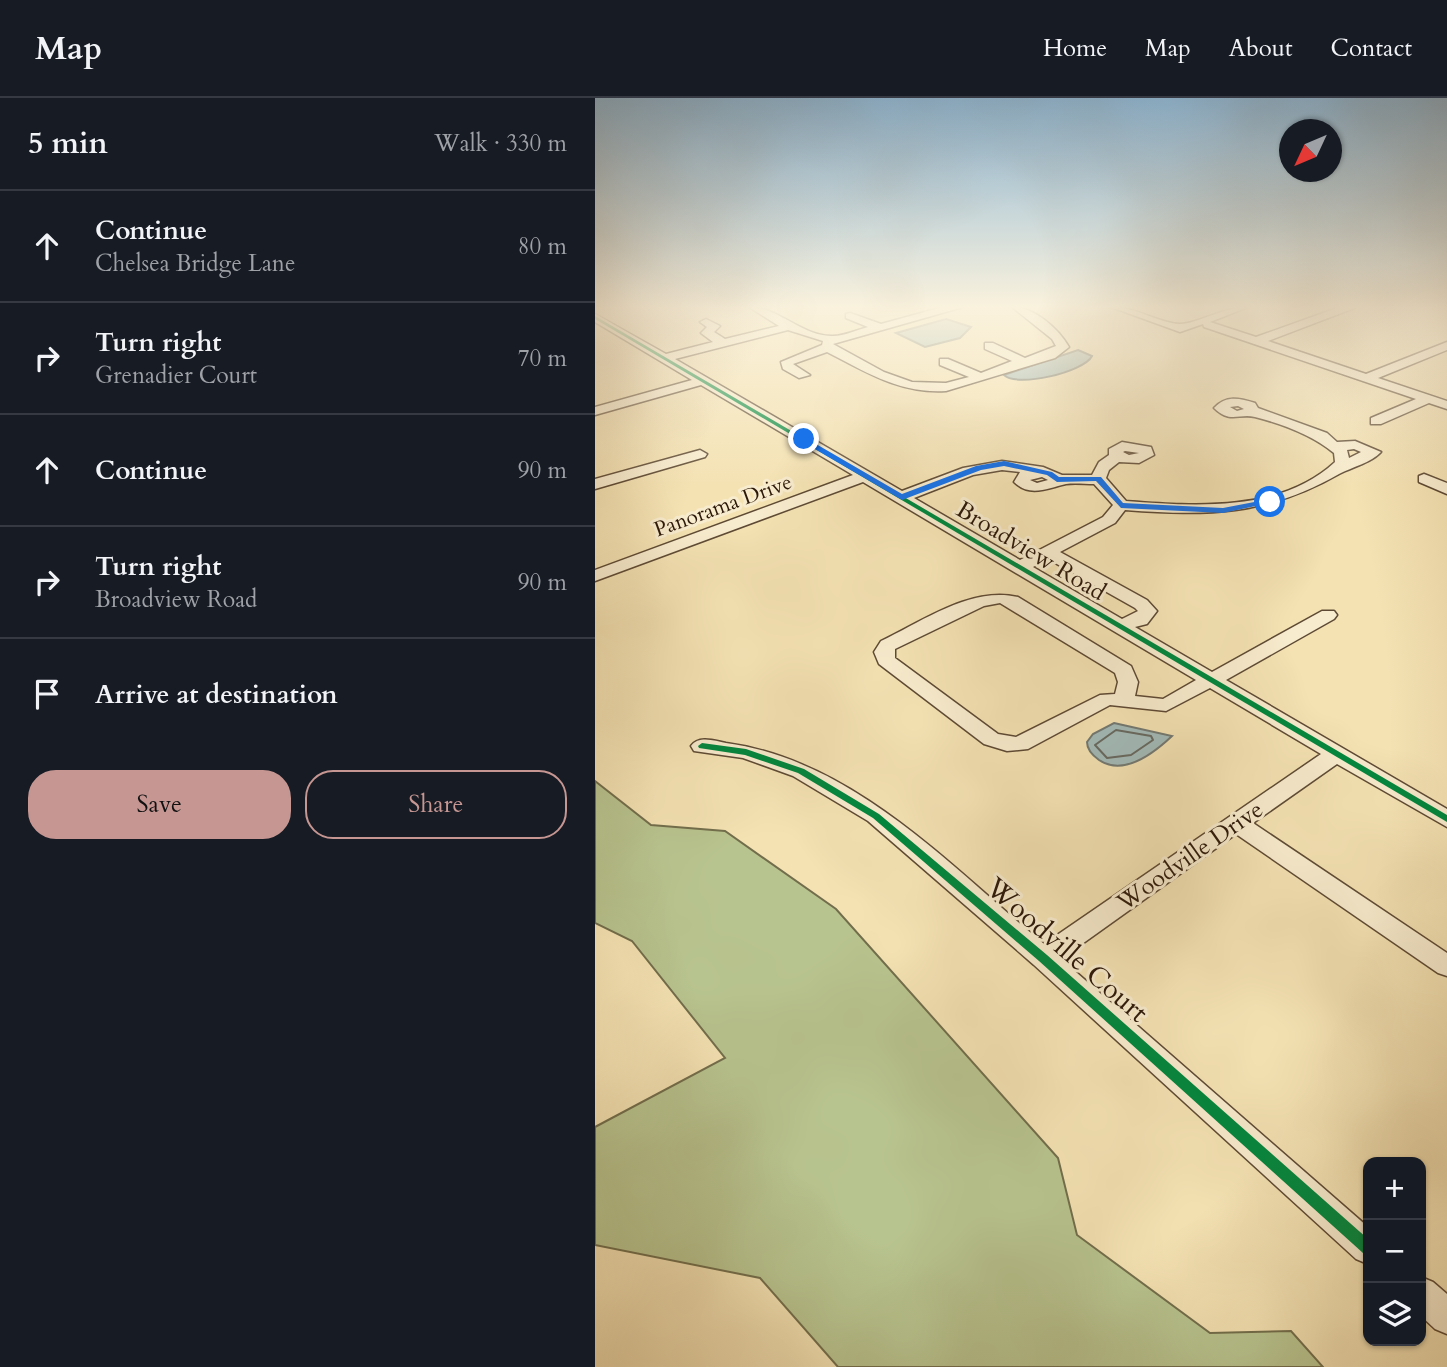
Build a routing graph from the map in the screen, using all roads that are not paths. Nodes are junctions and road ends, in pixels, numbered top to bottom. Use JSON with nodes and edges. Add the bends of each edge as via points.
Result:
{"nodes":[{"id":1,"x":678,"y":366,"type":"edge"},
{"id":2,"x":787,"y":366,"type":"edge"},
{"id":3,"x":870,"y":366,"type":"edge"},
{"id":4,"x":954,"y":366,"type":"edge"},
{"id":5,"x":1012,"y":366,"type":"edge"},
{"id":6,"x":1331,"y":366,"type":"edge"},
{"id":7,"x":1396,"y":366,"type":"edge"},
{"id":8,"x":804,"y":375,"type":"dead end"},
{"id":9,"x":980,"y":377,"type":"junction"},
{"id":10,"x":1366,"y":378,"type":"junction"},
{"id":11,"x":702,"y":381,"type":"junction"},
{"id":12,"x":1427,"y":400,"type":"junction"},
{"id":13,"x":1447,"y":405,"type":"edge"},
{"id":14,"x":595,"y":411,"type":"edge"},
{"id":15,"x":1252,"y":411,"type":"dead end"},
{"id":16,"x":1376,"y":421,"type":"dead end"},
{"id":17,"x":1336,"y":446,"type":"junction"},
{"id":18,"x":700,"y":454,"type":"dead end"},
{"id":19,"x":1117,"y":457,"type":"dead end"},
{"id":20,"x":1338,"y":469,"type":"junction"},
{"id":21,"x":865,"y":476,"type":"junction"},
{"id":22,"x":1098,"y":479,"type":"junction"},
{"id":23,"x":1424,"y":479,"type":"dead end"},
{"id":24,"x":595,"y":484,"type":"edge"},
{"id":25,"x":1447,"y":489,"type":"edge"},
{"id":26,"x":902,"y":497,"type":"junction"},
{"id":27,"x":1121,"y":505,"type":"junction"},
{"id":28,"x":1049,"y":553,"type":"junction"},
{"id":29,"x":1020,"y":567,"type":"junction"},
{"id":30,"x":595,"y":576,"type":"edge"},
{"id":31,"x":1328,"y":615,"type":"dead end"},
{"id":32,"x":1119,"y":626,"type":"junction"},
{"id":33,"x":1212,"y":679,"type":"junction"},
{"id":34,"x":1124,"y":699,"type":"junction"},
{"id":35,"x":702,"y":746,"type":"dead end"},
{"id":36,"x":1337,"y":753,"type":"junction"},
{"id":37,"x":1447,"y":819,"type":"edge"},
{"id":38,"x":1236,"y":824,"type":"junction"},
{"id":39,"x":1043,"y":958,"type":"junction"},
{"id":40,"x":1447,"y":966,"type":"edge"},
{"id":41,"x":1363,"y":1244,"type":"edge"},
{"id":42,"x":1426,"y":1298,"type":"edge"},
{"id":43,"x":1447,"y":1317,"type":"edge"}],
"edges":[{"from":1,"to":11,"type":"street","name":"Broadview Road"},
{"from":2,"to":8,"type":"street"},
{"from":3,"to":9,"type":"street","via":[[905,387],[941,388]]},
{"from":4,"to":9,"type":"street"},
{"from":5,"to":9,"type":"street"},
{"from":6,"to":10,"type":"street"},
{"from":7,"to":10,"type":"street"},
{"from":10,"to":12,"type":"street"},
{"from":11,"to":14,"type":"street"},
{"from":11,"to":21,"type":"street","name":"Broadview Road"},
{"from":12,"to":13,"type":"street"},
{"from":12,"to":16,"type":"street"},
{"from":15,"to":17,"type":"street","via":[[1289,422]]},
{"from":17,"to":20,"type":"street","via":[[1342,458]]},
{"from":17,"to":20,"type":"street","via":[[1355,445],[1374,452]]},
{"from":18,"to":24,"type":"street"},
{"from":19,"to":22,"type":"street","via":[[1104,464]]},
{"from":20,"to":27,"type":"street","via":[[1298,491],[1244,508],[1205,511]]},
{"from":21,"to":26,"type":"street","name":"Broadview Road"},
{"from":21,"to":30,"type":"street","name":"Panorama Drive"},
{"from":22,"to":26,"type":"street","via":[[1057,480],[1043,488],[1022,482],[1025,475],[1036,472],[1011,464],[991,465]]},
{"from":22,"to":27,"type":"street"},
{"from":23,"to":25,"type":"street"},
{"from":26,"to":29,"type":"street","name":"Broadview Road"},
{"from":27,"to":28,"type":"street","via":[[1109,520]]},
{"from":28,"to":29,"type":"street"},
{"from":28,"to":32,"type":"street","via":[[1148,611],[1140,620]]},
{"from":29,"to":32,"type":"street","name":"Broadview Road"},
{"from":31,"to":33,"type":"street"},
{"from":32,"to":33,"type":"street","name":"Broadview Road"},
{"from":33,"to":34,"type":"street","via":[[1165,705]]},
{"from":33,"to":36,"type":"street","name":"Broadview Road"},
{"from":34,"to":34,"type":"street","via":[[1128,682],[1124,670],[1000,598],[980,601],[888,645],[884,652],[897,670],[991,739],[1007,744],[1038,737],[1095,703]]},
{"from":35,"to":39,"type":"street","name":"Woodville Court","via":[[746,752],[801,771],[876,816]]},
{"from":36,"to":37,"type":"street","name":"Broadview Road"},
{"from":36,"to":38,"type":"street","name":"Woodville Drive"},
{"from":38,"to":39,"type":"street","name":"Woodville Drive"},
{"from":38,"to":40,"type":"street"},
{"from":39,"to":41,"type":"street","name":"Woodville Court"},
{"from":42,"to":43,"type":"street"}]}
